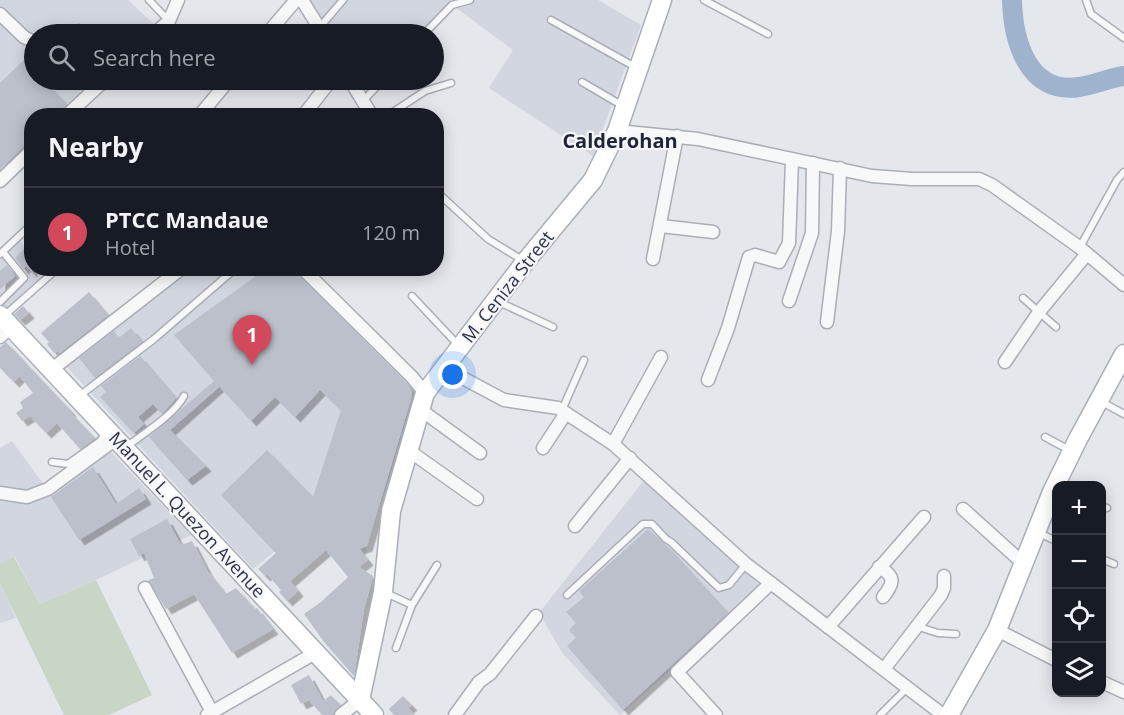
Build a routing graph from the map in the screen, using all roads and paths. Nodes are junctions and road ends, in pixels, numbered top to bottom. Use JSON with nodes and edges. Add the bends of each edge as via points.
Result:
{"nodes":[{"id":1,"x":149,"y":0,"type":"edge"},
{"id":2,"x":178,"y":0,"type":"edge"},
{"id":3,"x":296,"y":0,"type":"edge"},
{"id":4,"x":302,"y":0,"type":"edge"},
{"id":5,"x":343,"y":0,"type":"edge"},
{"id":6,"x":470,"y":0,"type":"edge"},
{"id":7,"x":662,"y":0,"type":"edge"},
{"id":8,"x":704,"y":0,"type":"edge"},
{"id":9,"x":1086,"y":0,"type":"edge"},
{"id":10,"x":0,"y":14,"type":"edge"},
{"id":11,"x":551,"y":20,"type":"dead end"},
{"id":12,"x":170,"y":21,"type":"junction"},
{"id":13,"x":166,"y":24,"type":"edge"},
{"id":14,"x":276,"y":24,"type":"edge"},
{"id":15,"x":317,"y":24,"type":"edge"},
{"id":16,"x":326,"y":24,"type":"edge"},
{"id":17,"x":434,"y":24,"type":"edge"},
{"id":18,"x":768,"y":34,"type":"dead end"},
{"id":19,"x":24,"y":37,"type":"edge"},
{"id":20,"x":1124,"y":38,"type":"edge"},
{"id":21,"x":639,"y":69,"type":"junction"},
{"id":22,"x":582,"y":82,"type":"dead end"},
{"id":23,"x":451,"y":83,"type":"dead end"},
{"id":24,"x":444,"y":85,"type":"edge"},
{"id":25,"x":221,"y":90,"type":"edge"},
{"id":26,"x":323,"y":90,"type":"edge"},
{"id":27,"x":356,"y":90,"type":"edge"},
{"id":28,"x":373,"y":90,"type":"edge"},
{"id":29,"x":428,"y":90,"type":"edge"},
{"id":30,"x":93,"y":91,"type":"edge"},
{"id":31,"x":363,"y":101,"type":"junction"},
{"id":32,"x":625,"y":107,"type":"junction"},
{"id":33,"x":75,"y":108,"type":"edge"},
{"id":34,"x":206,"y":108,"type":"edge"},
{"id":35,"x":309,"y":108,"type":"edge"},
{"id":36,"x":367,"y":108,"type":"edge"},
{"id":37,"x":399,"y":108,"type":"edge"},
{"id":38,"x":617,"y":131,"type":"junction"},
{"id":39,"x":677,"y":136,"type":"junction"},
{"id":40,"x":24,"y":158,"type":"edge"},
{"id":41,"x":792,"y":160,"type":"junction"},
{"id":42,"x":813,"y":163,"type":"junction"},
{"id":43,"x":840,"y":168,"type":"junction"},
{"id":44,"x":1124,"y":172,"type":"edge"},
{"id":45,"x":0,"y":181,"type":"edge"},
{"id":46,"x":444,"y":199,"type":"edge"},
{"id":47,"x":661,"y":226,"type":"junction"},
{"id":48,"x":24,"y":232,"type":"edge"},
{"id":49,"x":713,"y":232,"type":"dead end"},
{"id":50,"x":1083,"y":251,"type":"junction"},
{"id":51,"x":2,"y":253,"type":"edge"},
{"id":52,"x":653,"y":259,"type":"dead end"},
{"id":53,"x":525,"y":262,"type":"junction"},
{"id":54,"x":50,"y":276,"type":"edge"},
{"id":55,"x":172,"y":276,"type":"edge"},
{"id":56,"x":227,"y":276,"type":"edge"},
{"id":57,"x":310,"y":276,"type":"edge"},
{"id":58,"x":5,"y":285,"type":"dead end"},
{"id":59,"x":1124,"y":285,"type":"edge"},
{"id":60,"x":11,"y":292,"type":"junction"},
{"id":61,"x":412,"y":296,"type":"dead end"},
{"id":62,"x":1023,"y":298,"type":"dead end"},
{"id":63,"x":495,"y":301,"type":"junction"},
{"id":64,"x":789,"y":301,"type":"dead end"},
{"id":65,"x":1039,"y":312,"type":"junction"},
{"id":66,"x":3,"y":320,"type":"edge"},
{"id":67,"x":827,"y":322,"type":"dead end"},
{"id":68,"x":553,"y":327,"type":"dead end"},
{"id":69,"x":1056,"y":327,"type":"dead end"},
{"id":70,"x":460,"y":346,"type":"junction"},
{"id":71,"x":1124,"y":354,"type":"edge"},
{"id":72,"x":661,"y":357,"type":"dead end"},
{"id":73,"x":584,"y":360,"type":"dead end"},
{"id":74,"x":1005,"y":362,"type":"dead end"},
{"id":75,"x":444,"y":368,"type":"junction"},
{"id":76,"x":51,"y":370,"type":"junction"},
{"id":77,"x":708,"y":380,"type":"dead end"},
{"id":78,"x":184,"y":396,"type":"dead end"},
{"id":79,"x":77,"y":398,"type":"junction"},
{"id":80,"x":1099,"y":400,"type":"junction"},
{"id":81,"x":423,"y":401,"type":"junction"},
{"id":82,"x":564,"y":412,"type":"junction"},
{"id":83,"x":1124,"y":414,"type":"edge"},
{"id":84,"x":1046,"y":437,"type":"dead end"},
{"id":85,"x":116,"y":440,"type":"junction"},
{"id":86,"x":613,"y":444,"type":"junction"},
{"id":87,"x":543,"y":448,"type":"dead end"},
{"id":88,"x":408,"y":450,"type":"junction"},
{"id":89,"x":1072,"y":451,"type":"junction"},
{"id":90,"x":480,"y":453,"type":"dead end"},
{"id":91,"x":630,"y":458,"type":"junction"},
{"id":92,"x":52,"y":462,"type":"dead end"},
{"id":93,"x":1059,"y":481,"type":"edge"},
{"id":94,"x":0,"y":493,"type":"edge"},
{"id":95,"x":1052,"y":498,"type":"edge"},
{"id":96,"x":477,"y":499,"type":"dead end"},
{"id":97,"x":963,"y":509,"type":"dead end"},
{"id":98,"x":924,"y":517,"type":"dead end"},
{"id":99,"x":575,"y":526,"type":"dead end"},
{"id":100,"x":1037,"y":532,"type":"junction"},
{"id":101,"x":1052,"y":539,"type":"edge"},
{"id":102,"x":1106,"y":561,"type":"edge"},
{"id":103,"x":746,"y":564,"type":"junction"},
{"id":104,"x":1024,"y":564,"type":"junction"},
{"id":105,"x":1114,"y":564,"type":"dead end"},
{"id":106,"x":437,"y":565,"type":"dead end"},
{"id":107,"x":879,"y":567,"type":"junction"},
{"id":108,"x":944,"y":576,"type":"dead end"},
{"id":109,"x":771,"y":583,"type":"junction"},
{"id":110,"x":145,"y":588,"type":"dead end"},
{"id":111,"x":383,"y":592,"type":"junction"},
{"id":112,"x":567,"y":595,"type":"dead end"},
{"id":113,"x":883,"y":597,"type":"dead end"},
{"id":114,"x":412,"y":605,"type":"junction"},
{"id":115,"x":536,"y":616,"type":"dead end"},
{"id":116,"x":916,"y":626,"type":"junction"},
{"id":117,"x":828,"y":627,"type":"junction"},
{"id":118,"x":997,"y":630,"type":"junction"},
{"id":119,"x":956,"y":634,"type":"dead end"},
{"id":120,"x":396,"y":648,"type":"dead end"},
{"id":121,"x":315,"y":653,"type":"junction"},
{"id":122,"x":1052,"y":658,"type":"edge"},
{"id":123,"x":884,"y":669,"type":"junction"},
{"id":124,"x":1106,"y":684,"type":"edge"},
{"id":125,"x":908,"y":687,"type":"junction"},
{"id":126,"x":1124,"y":692,"type":"edge"},
{"id":127,"x":360,"y":700,"type":"junction"},
{"id":128,"x":209,"y":714,"type":"edge"},
{"id":129,"x":341,"y":715,"type":"edge"},
{"id":130,"x":374,"y":715,"type":"edge"},
{"id":131,"x":455,"y":715,"type":"edge"},
{"id":132,"x":716,"y":715,"type":"edge"},
{"id":133,"x":880,"y":715,"type":"edge"},
{"id":134,"x":943,"y":715,"type":"edge"},
{"id":135,"x":949,"y":715,"type":"edge"}],
"edges":[{"from":1,"to":12,"type":"lane"},
{"from":2,"to":12,"type":"street"},
{"from":3,"to":14,"type":"street"},
{"from":4,"to":15,"type":"street"},
{"from":5,"to":16,"type":"lane"},
{"from":6,"to":17,"type":"lane","via":[[453,4]]},
{"from":7,"to":21,"type":"street","name":"M. Ceniza Street"},
{"from":8,"to":18,"type":"lane"},
{"from":9,"to":20,"type":"lane","via":[[1091,14]]},
{"from":10,"to":19,"type":"street"},
{"from":11,"to":21,"type":"lane"},
{"from":12,"to":13,"type":"street"},
{"from":21,"to":32,"type":"street","name":"M. Ceniza Street"},
{"from":22,"to":32,"type":"lane"},
{"from":23,"to":24,"type":"lane"},
{"from":25,"to":34,"type":"street"},
{"from":26,"to":35,"type":"street"},
{"from":27,"to":31,"type":"street"},
{"from":28,"to":31,"type":"lane"},
{"from":29,"to":37,"type":"lane"},
{"from":30,"to":33,"type":"street"},
{"from":31,"to":36,"type":"street"},
{"from":32,"to":38,"type":"street","name":"M. Ceniza Street"},
{"from":38,"to":39,"type":"street"},
{"from":38,"to":53,"type":"street","name":"M. Ceniza Street","via":[[593,180]]},
{"from":39,"to":41,"type":"street"},
{"from":39,"to":47,"type":"street"},
{"from":40,"to":45,"type":"street"},
{"from":41,"to":42,"type":"street"},
{"from":41,"to":77,"type":"street","via":[[789,243],[779,262],[749,257],[729,328]]},
{"from":42,"to":43,"type":"street"},
{"from":42,"to":64,"type":"street","via":[[812,233]]},
{"from":43,"to":50,"type":"street","via":[[872,176],[979,179]]},
{"from":43,"to":67,"type":"street","via":[[838,231]]},
{"from":44,"to":50,"type":"lane"},
{"from":46,"to":53,"type":"lane","via":[[488,239]]},
{"from":47,"to":49,"type":"street"},
{"from":47,"to":52,"type":"street"},
{"from":48,"to":51,"type":"lane"},
{"from":50,"to":59,"type":"street"},
{"from":50,"to":65,"type":"street"},
{"from":51,"to":60,"type":"lane","via":[[24,278]]},
{"from":53,"to":63,"type":"street","name":"M. Ceniza Street"},
{"from":54,"to":66,"type":"lane"},
{"from":55,"to":76,"type":"street"},
{"from":56,"to":79,"type":"lane"},
{"from":57,"to":81,"type":"street","via":[[412,377]]},
{"from":58,"to":60,"type":"lane"},
{"from":60,"to":66,"type":"lane"},
{"from":61,"to":70,"type":"lane"},
{"from":62,"to":65,"type":"lane"},
{"from":63,"to":68,"type":"lane"},
{"from":63,"to":70,"type":"street","name":"M. Ceniza Street"},
{"from":65,"to":69,"type":"lane"},
{"from":65,"to":74,"type":"street"},
{"from":66,"to":76,"type":"street","name":"Manuel L. Quezon Avenue"},
{"from":70,"to":75,"type":"street","name":"M. Ceniza Street"},
{"from":71,"to":80,"type":"street"},
{"from":72,"to":86,"type":"street"},
{"from":73,"to":82,"type":"lane"},
{"from":75,"to":81,"type":"street","name":"M. Ceniza Street"},
{"from":75,"to":82,"type":"street","via":[[504,400]]},
{"from":76,"to":79,"type":"street","name":"Manuel L. Quezon Avenue"},
{"from":78,"to":85,"type":"lane","via":[[162,419]]},
{"from":79,"to":85,"type":"street","name":"Manuel L. Quezon Avenue"},
{"from":80,"to":83,"type":"lane"},
{"from":80,"to":89,"type":"street"},
{"from":81,"to":88,"type":"street","name":"M. Ceniza Street"},
{"from":81,"to":90,"type":"street"},
{"from":82,"to":86,"type":"street"},
{"from":82,"to":87,"type":"street"},
{"from":84,"to":89,"type":"lane"},
{"from":85,"to":92,"type":"lane","via":[[99,442],[68,464]]},
{"from":85,"to":94,"type":"street","via":[[48,489],[27,497]]},
{"from":85,"to":121,"type":"street","name":"Manuel L. Quezon Avenue"},
{"from":86,"to":91,"type":"street"},
{"from":88,"to":96,"type":"street"},
{"from":88,"to":111,"type":"street","name":"M. Ceniza Street","via":[[391,511]]},
{"from":89,"to":93,"type":"street"},
{"from":91,"to":99,"type":"street"},
{"from":91,"to":103,"type":"street"},
{"from":95,"to":100,"type":"street"},
{"from":97,"to":104,"type":"street"},
{"from":98,"to":107,"type":"street"},
{"from":100,"to":101,"type":"lane"},
{"from":100,"to":104,"type":"street"},
{"from":102,"to":105,"type":"lane"},
{"from":103,"to":109,"type":"street"},
{"from":103,"to":112,"type":"lane","via":[[729,585],[719,588],[652,524],[643,524]]},
{"from":104,"to":118,"type":"street"},
{"from":106,"to":114,"type":"lane"},
{"from":107,"to":113,"type":"street","via":[[891,578],[891,586]]},
{"from":107,"to":117,"type":"street"},
{"from":108,"to":116,"type":"street","via":[[941,595]]},
{"from":109,"to":117,"type":"street"},
{"from":109,"to":132,"type":"street","via":[[677,672]]},
{"from":110,"to":128,"type":"street"},
{"from":111,"to":114,"type":"lane"},
{"from":111,"to":127,"type":"street","name":"M. Ceniza Street"},
{"from":114,"to":120,"type":"lane"},
{"from":115,"to":131,"type":"street"},
{"from":116,"to":119,"type":"lane"},
{"from":116,"to":123,"type":"street"},
{"from":117,"to":123,"type":"street"},
{"from":118,"to":122,"type":"street"},
{"from":118,"to":135,"type":"street"},
{"from":121,"to":127,"type":"street","name":"Manuel L. Quezon Avenue"},
{"from":121,"to":128,"type":"street"},
{"from":123,"to":125,"type":"street"},
{"from":124,"to":126,"type":"street"},
{"from":125,"to":133,"type":"lane"},
{"from":125,"to":134,"type":"street"},
{"from":127,"to":129,"type":"street"},
{"from":127,"to":130,"type":"street","name":"Manuel L. Quezon Avenue"}]}
